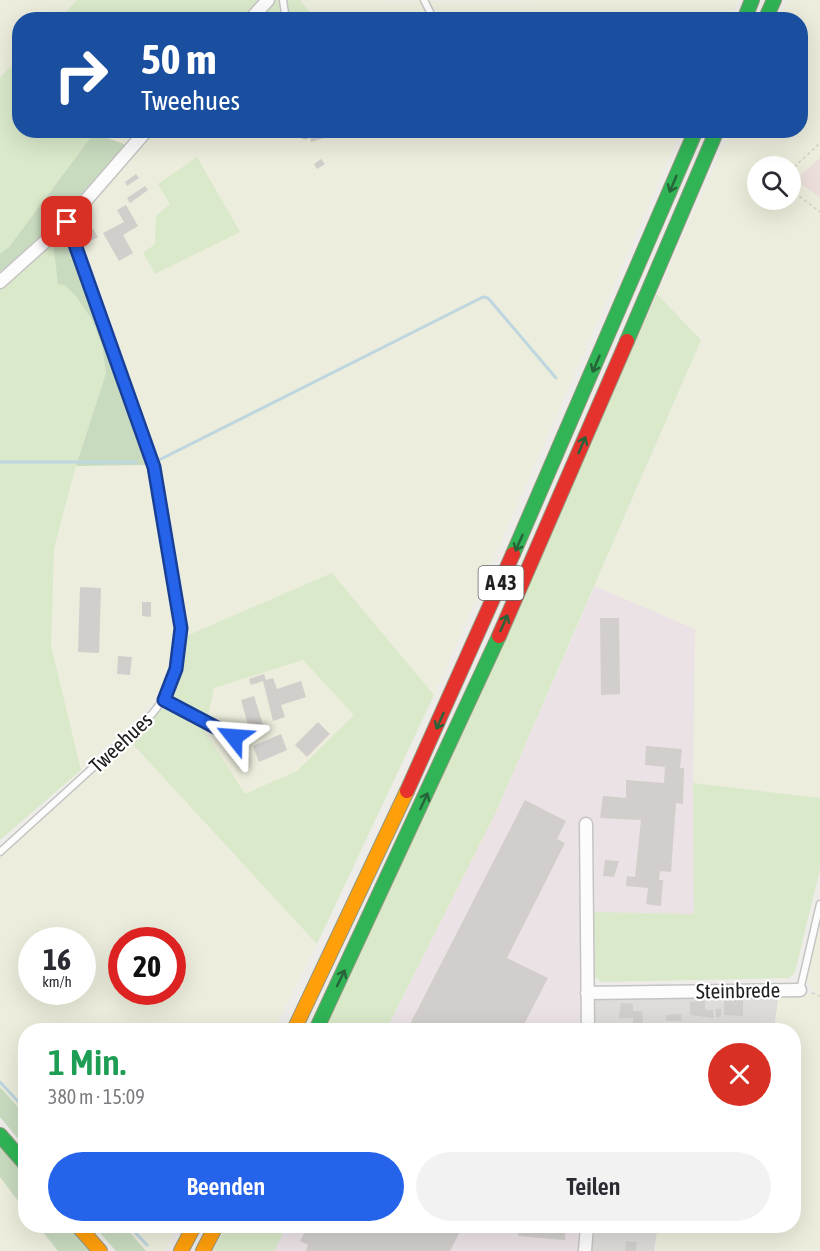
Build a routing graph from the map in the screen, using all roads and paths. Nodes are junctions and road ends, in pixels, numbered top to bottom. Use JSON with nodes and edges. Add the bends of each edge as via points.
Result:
{"nodes":[{"id":1,"x":268,"y":0,"type":"edge"},
{"id":2,"x":257,"y":12,"type":"edge"},
{"id":3,"x":140,"y":138,"type":"edge"},
{"id":4,"x":693,"y":138,"type":"edge"},
{"id":5,"x":714,"y":138,"type":"edge"},
{"id":6,"x":820,"y":143,"type":"edge"},
{"id":7,"x":801,"y":161,"type":"edge"},
{"id":8,"x":801,"y":197,"type":"edge"},
{"id":9,"x":820,"y":212,"type":"edge"},
{"id":10,"x":67,"y":222,"type":"junction"},
{"id":11,"x":0,"y":282,"type":"edge"},
{"id":12,"x":164,"y":700,"type":"junction"},
{"id":13,"x":234,"y":737,"type":"dead end"},
{"id":14,"x":586,"y":824,"type":"dead end"},
{"id":15,"x":0,"y":852,"type":"edge"},
{"id":16,"x":820,"y":904,"type":"edge"},
{"id":17,"x":800,"y":990,"type":"joint"},
{"id":18,"x":587,"y":993,"type":"junction"},
{"id":19,"x":297,"y":1023,"type":"edge"},
{"id":20,"x":318,"y":1023,"type":"edge"},
{"id":21,"x":588,"y":1023,"type":"edge"},
{"id":22,"x":0,"y":1135,"type":"edge"},
{"id":23,"x":18,"y":1156,"type":"edge"},
{"id":24,"x":84,"y":1233,"type":"edge"},
{"id":25,"x":190,"y":1233,"type":"edge"},
{"id":26,"x":212,"y":1233,"type":"edge"},
{"id":27,"x":586,"y":1233,"type":"edge"},
{"id":28,"x":100,"y":1251,"type":"edge"},
{"id":29,"x":181,"y":1251,"type":"edge"},
{"id":30,"x":203,"y":1251,"type":"edge"},
{"id":31,"x":585,"y":1251,"type":"edge"}],
"edges":[{"from":1,"to":2,"type":"street"},
{"from":3,"to":10,"type":"street"},
{"from":4,"to":19,"type":"main road","number":"A 43","one_way":true,"via":[[426,752]]},
{"from":20,"to":5,"type":"main road","number":"A 43","one_way":true,"via":[[439,769]]},
{"from":6,"to":7,"type":"path"},
{"from":8,"to":9,"type":"path"},
{"from":10,"to":11,"type":"street"},
{"from":10,"to":12,"type":"lane","name":"Tweehues","via":[[154,467],[181,628],[176,669]]},
{"from":12,"to":13,"type":"lane"},
{"from":12,"to":15,"type":"lane","name":"Tweehues","via":[[129,737]]},
{"from":14,"to":18,"type":"street"},
{"from":16,"to":17,"type":"lane","name":"Steinbrede"},
{"from":17,"to":18,"type":"street","name":"Steinbrede"},
{"from":18,"to":21,"type":"street"},
{"from":22,"to":23,"type":"main road"},
{"from":24,"to":28,"type":"main road"},
{"from":25,"to":29,"type":"main road"},
{"from":26,"to":30,"type":"main road"},
{"from":27,"to":31,"type":"street"}]}
